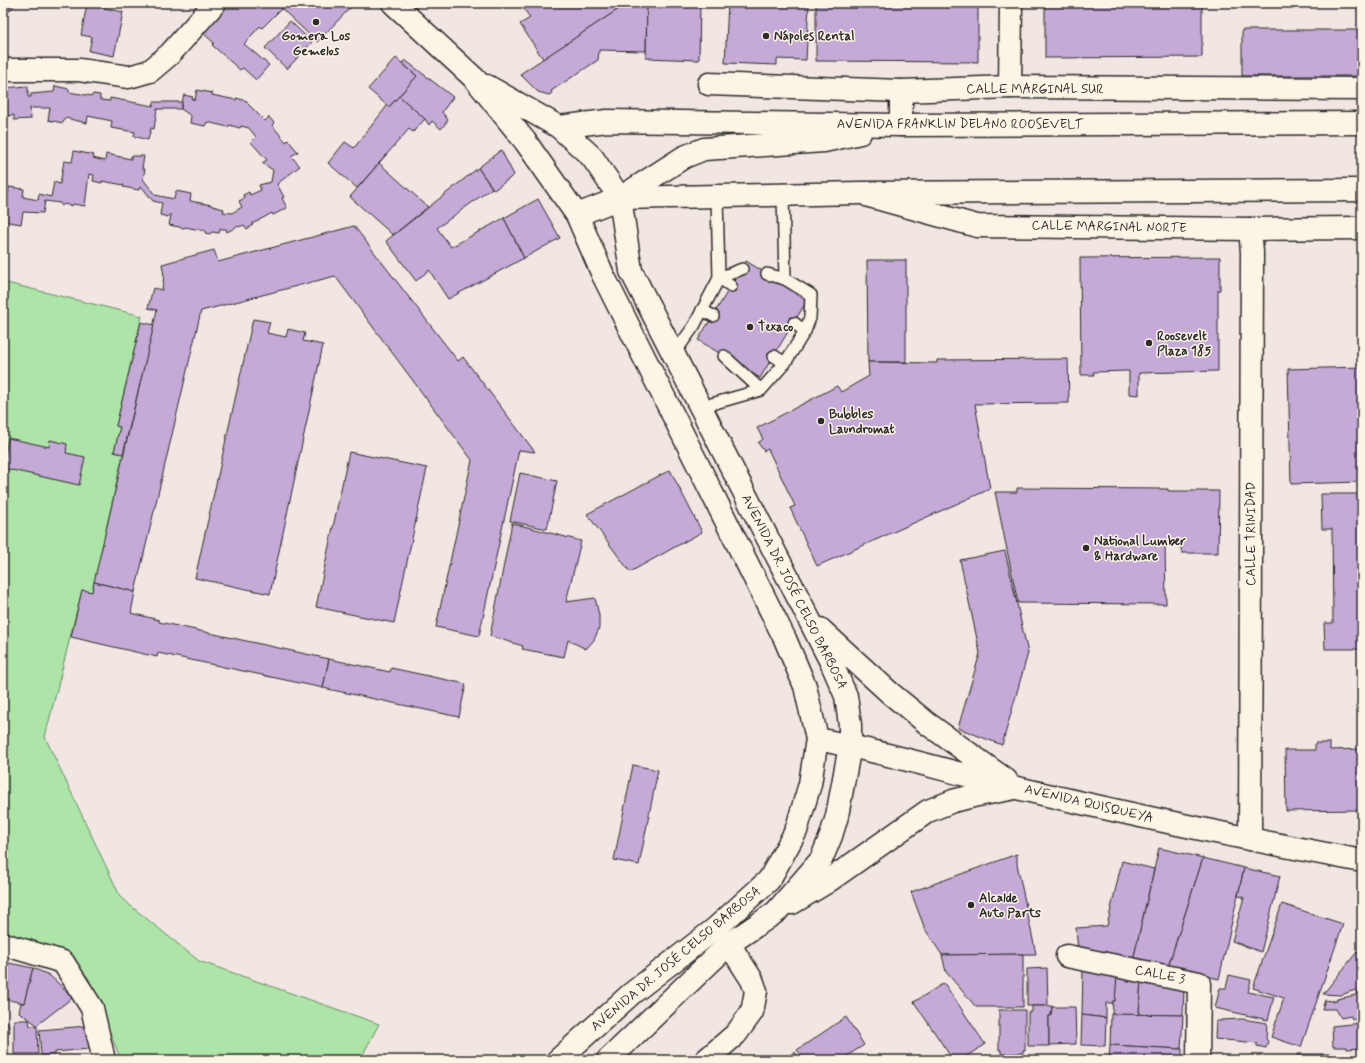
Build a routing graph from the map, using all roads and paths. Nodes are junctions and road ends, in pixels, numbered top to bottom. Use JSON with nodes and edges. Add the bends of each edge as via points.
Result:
{"nodes":[{"id":1,"x":215,"y":3,"type":"edge"},
{"id":2,"x":394,"y":3,"type":"edge"},
{"id":3,"x":1011,"y":3,"type":"edge"},
{"id":4,"x":3,"y":70,"type":"edge"},
{"id":5,"x":475,"y":79,"type":"junction"},
{"id":6,"x":709,"y":84,"type":"dead end"},
{"id":7,"x":1010,"y":87,"type":"junction"},
{"id":8,"x":1362,"y":90,"type":"edge"},
{"id":9,"x":901,"y":91,"type":"junction"},
{"id":10,"x":1362,"y":123,"type":"edge"},
{"id":11,"x":901,"y":124,"type":"junction"},
{"id":12,"x":559,"y":127,"type":"junction"},
{"id":13,"x":1362,"y":190,"type":"edge"},
{"id":14,"x":860,"y":193,"type":"junction"},
{"id":15,"x":783,"y":195,"type":"junction"},
{"id":16,"x":717,"y":196,"type":"junction"},
{"id":17,"x":620,"y":198,"type":"junction"},
{"id":18,"x":577,"y":215,"type":"junction"},
{"id":19,"x":1362,"y":228,"type":"edge"},
{"id":20,"x":1250,"y":229,"type":"junction"},
{"id":21,"x":742,"y":269,"type":"dead end"},
{"id":22,"x":767,"y":274,"type":"dead end"},
{"id":23,"x":719,"y":278,"type":"junction"},
{"id":24,"x":785,"y":279,"type":"junction"},
{"id":25,"x":731,"y":286,"type":"dead end"},
{"id":26,"x":702,"y":310,"type":"junction"},
{"id":27,"x":713,"y":316,"type":"dead end"},
{"id":28,"x":794,"y":323,"type":"dead end"},
{"id":29,"x":805,"y":331,"type":"junction"},
{"id":30,"x":674,"y":354,"type":"junction"},
{"id":31,"x":724,"y":356,"type":"dead end"},
{"id":32,"x":774,"y":356,"type":"dead end"},
{"id":33,"x":785,"y":363,"type":"junction"},
{"id":34,"x":761,"y":390,"type":"junction"},
{"id":35,"x":701,"y":407,"type":"junction"},
{"id":36,"x":809,"y":619,"type":"junction"},
{"id":37,"x":817,"y":739,"type":"junction"},
{"id":38,"x":850,"y":746,"type":"junction"},
{"id":39,"x":1017,"y":788,"type":"junction"},
{"id":40,"x":1250,"y":840,"type":"junction"},
{"id":41,"x":1362,"y":861,"type":"edge"},
{"id":42,"x":776,"y":912,"type":"junction"},
{"id":43,"x":716,"y":928,"type":"junction"},
{"id":44,"x":3,"y":944,"type":"edge"},
{"id":45,"x":729,"y":944,"type":"junction"},
{"id":46,"x":1067,"y":956,"type":"dead end"},
{"id":47,"x":104,"y":1060,"type":"edge"},
{"id":48,"x":558,"y":1060,"type":"edge"},
{"id":49,"x":608,"y":1060,"type":"edge"},
{"id":50,"x":706,"y":1060,"type":"edge"},
{"id":51,"x":1198,"y":1060,"type":"edge"}],
"edges":[{"from":1,"to":4,"type":"street","via":[[170,54],[150,70],[129,77],[79,70]]},
{"from":2,"to":5,"type":"street","name":"AVENIDA DR. JOSÉ CELSO BARBOSA"},
{"from":3,"to":7,"type":"street"},
{"from":5,"to":12,"type":"street","name":"AVENIDA DR. JOSÉ CELSO BARBOSA"},
{"from":5,"to":18,"type":"street","name":"AVENIDA DR. JOSÉ CELSO BARBOSA","via":[[525,141]]},
{"from":6,"to":9,"type":"street","name":"CALLE MARGINAL SUR"},
{"from":7,"to":8,"type":"street","name":"CALLE MARGINAL SUR"},
{"from":7,"to":9,"type":"street","name":"CALLE MARGINAL SUR"},
{"from":9,"to":11,"type":"street"},
{"from":10,"to":11,"type":"street","name":"AVENIDA FRANKLIN DELANO ROOSEVELT"},
{"from":11,"to":12,"type":"street","name":"AVENIDA FRANKLIN DELANO ROOSEVELT","via":[[607,121]]},
{"from":11,"to":17,"type":"street","via":[[824,141],[704,149],[684,157]]},
{"from":12,"to":17,"type":"street","name":"AVENIDA DR. JOSÉ CELSO BARBOSA","via":[[592,157]]},
{"from":13,"to":14,"type":"street"},
{"from":14,"to":15,"type":"street"},
{"from":14,"to":20,"type":"street","name":"CALLE MARGINAL NORTE","via":[[977,226]]},
{"from":15,"to":16,"type":"street"},
{"from":15,"to":24,"type":"lane"},
{"from":16,"to":17,"type":"street"},
{"from":16,"to":23,"type":"lane"},
{"from":17,"to":18,"type":"street"},
{"from":17,"to":30,"type":"street","name":"AVENIDA DR. JOSÉ CELSO BARBOSA","via":[[632,271]]},
{"from":18,"to":37,"type":"street","name":"AVENIDA DR. JOSÉ CELSO BARBOSA","via":[[603,275],[785,639],[805,686]]},
{"from":19,"to":20,"type":"street","name":"CALLE MARGINAL NORTE"},
{"from":20,"to":40,"type":"street","name":"CALLE TRINIDAD"},
{"from":21,"to":23,"type":"lane"},
{"from":22,"to":24,"type":"lane"},
{"from":23,"to":25,"type":"lane"},
{"from":23,"to":26,"type":"lane"},
{"from":24,"to":29,"type":"lane","via":[[811,295],[810,318]]},
{"from":26,"to":27,"type":"lane"},
{"from":26,"to":30,"type":"lane","via":[[698,330]]},
{"from":28,"to":29,"type":"lane"},
{"from":29,"to":33,"type":"lane"},
{"from":30,"to":35,"type":"street","name":"AVENIDA DR. JOSÉ CELSO BARBOSA"},
{"from":31,"to":34,"type":"lane"},
{"from":32,"to":33,"type":"lane"},
{"from":33,"to":34,"type":"lane"},
{"from":34,"to":35,"type":"lane"},
{"from":35,"to":36,"type":"street","name":"AVENIDA DR. JOSÉ CELSO BARBOSA"},
{"from":36,"to":38,"type":"street","name":"AVENIDA DR. JOSÉ CELSO BARBOSA","via":[[846,696]]},
{"from":36,"to":39,"type":"street","via":[[895,698]]},
{"from":37,"to":38,"type":"street","name":"AVENIDA QUISQUEYA"},
{"from":37,"to":43,"type":"street","name":"AVENIDA DR. JOSÉ CELSO BARBOSA","via":[[810,784],[796,830],[769,880]]},
{"from":38,"to":39,"type":"street","name":"AVENIDA QUISQUEYA"},
{"from":38,"to":42,"type":"street","name":"AVENIDA DR. JOSÉ CELSO BARBOSA","via":[[837,816],[821,860]]},
{"from":39,"to":40,"type":"street","name":"AVENIDA QUISQUEYA"},
{"from":39,"to":42,"type":"street","via":[[972,796],[928,811],[827,882]]},
{"from":40,"to":41,"type":"street","name":"AVENIDA QUISQUEYA"},
{"from":42,"to":45,"type":"street","name":"AVENIDA DR. JOSÉ CELSO BARBOSA"},
{"from":43,"to":45,"type":"street"},
{"from":43,"to":48,"type":"street","name":"AVENIDA DR. JOSÉ CELSO BARBOSA","via":[[630,994]]},
{"from":44,"to":47,"type":"street","via":[[63,962],[92,1008]]},
{"from":45,"to":49,"type":"street","name":"AVENIDA DR. JOSÉ CELSO BARBOSA"},
{"from":45,"to":50,"type":"street","via":[[752,980],[756,991],[752,1012],[736,1034]]},
{"from":46,"to":51,"type":"street","name":"CALLE 3","via":[[1199,982]]}]}
